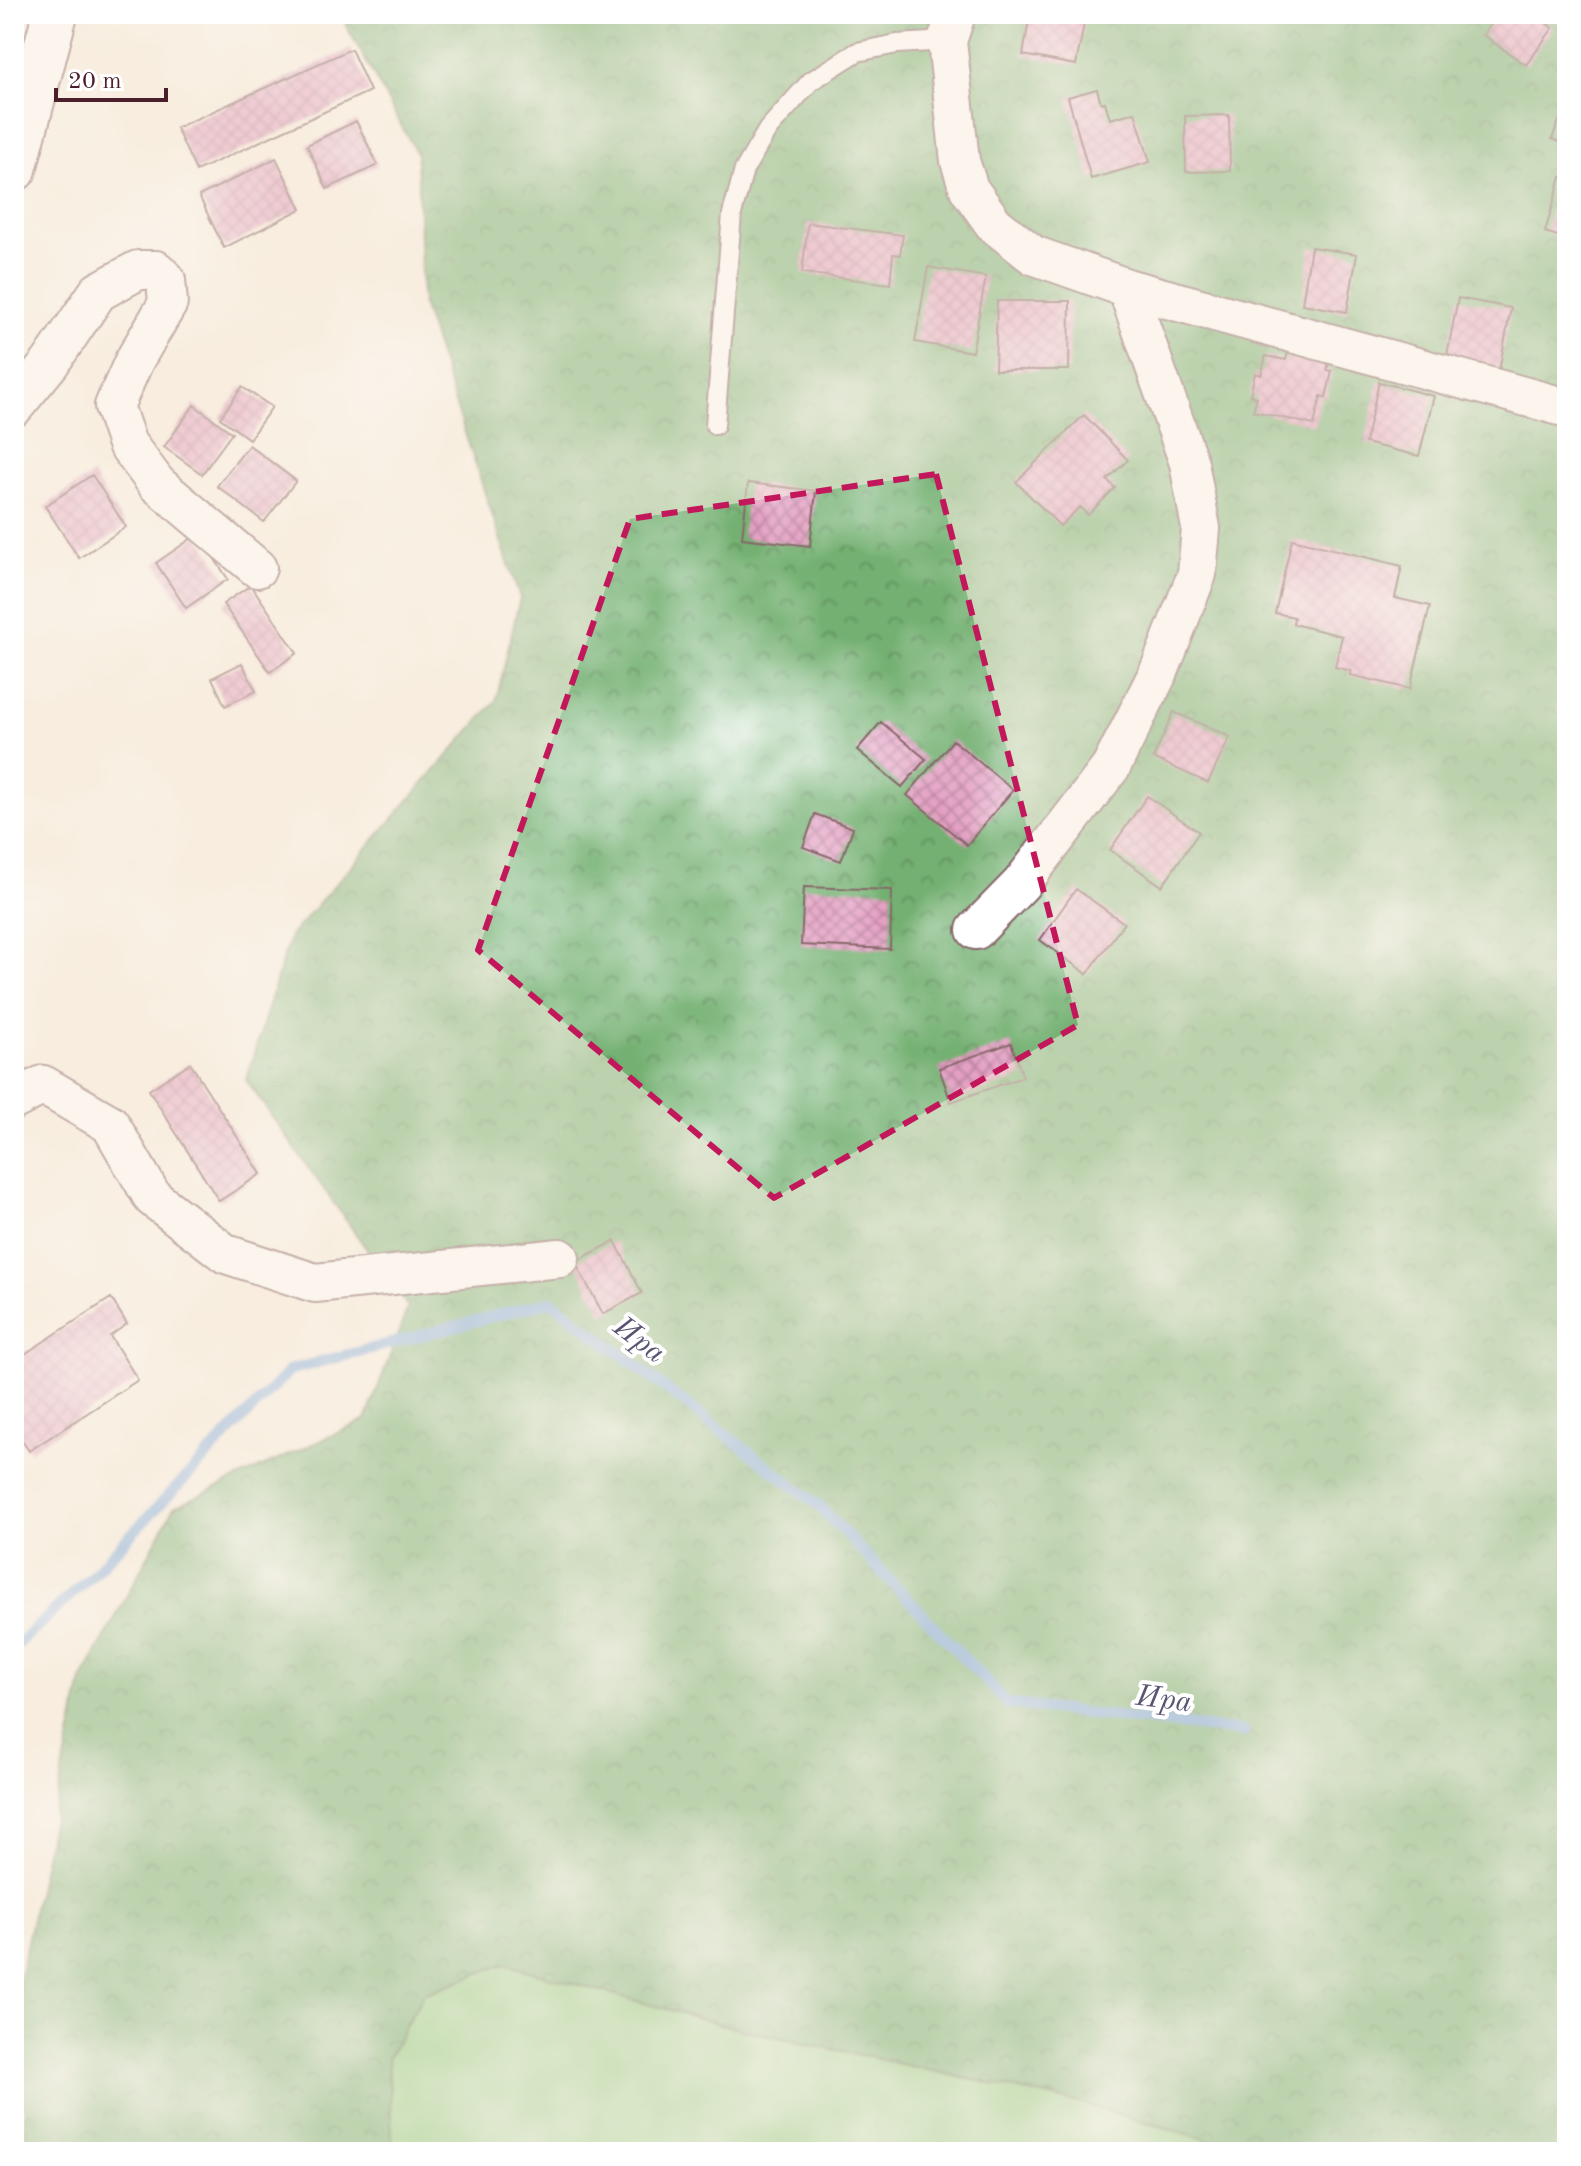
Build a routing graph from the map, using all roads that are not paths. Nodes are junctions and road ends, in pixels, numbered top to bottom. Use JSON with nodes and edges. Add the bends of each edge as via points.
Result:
{"nodes":[{"id":1,"x":55,"y":14,"type":"edge"},
{"id":2,"x":951,"y":28,"type":"edge"},
{"id":3,"x":14,"y":169,"type":"edge"},
{"id":4,"x":1127,"y":288,"type":"junction"},
{"id":5,"x":14,"y":407,"type":"edge"},
{"id":6,"x":1567,"y":408,"type":"edge"},
{"id":7,"x":715,"y":425,"type":"dead end"},
{"id":8,"x":257,"y":568,"type":"dead end"},
{"id":9,"x":976,"y":930,"type":"dead end"},
{"id":10,"x":14,"y":1100,"type":"edge"},
{"id":11,"x":560,"y":1258,"type":"dead end"}],
"edges":[{"from":1,"to":3,"type":"highway"},
{"from":2,"to":4,"type":"street","via":[[960,161],[969,189],[994,224],[1033,255]]},
{"from":2,"to":7,"type":"lane","via":[[857,52],[811,81],[768,129],[744,170],[732,214]]},
{"from":4,"to":6,"type":"street"},
{"from":4,"to":9,"type":"street","via":[[1189,463],[1201,528],[1197,574],[1160,669],[1111,767],[1021,884]]},
{"from":5,"to":8,"type":"street","via":[[98,292],[138,270],[156,270],[166,280],[168,303],[124,383],[114,406],[118,418],[127,444],[157,484]]},
{"from":10,"to":11,"type":"street","via":[[43,1085],[110,1124],[153,1198],[226,1254],[315,1283]]}]}
